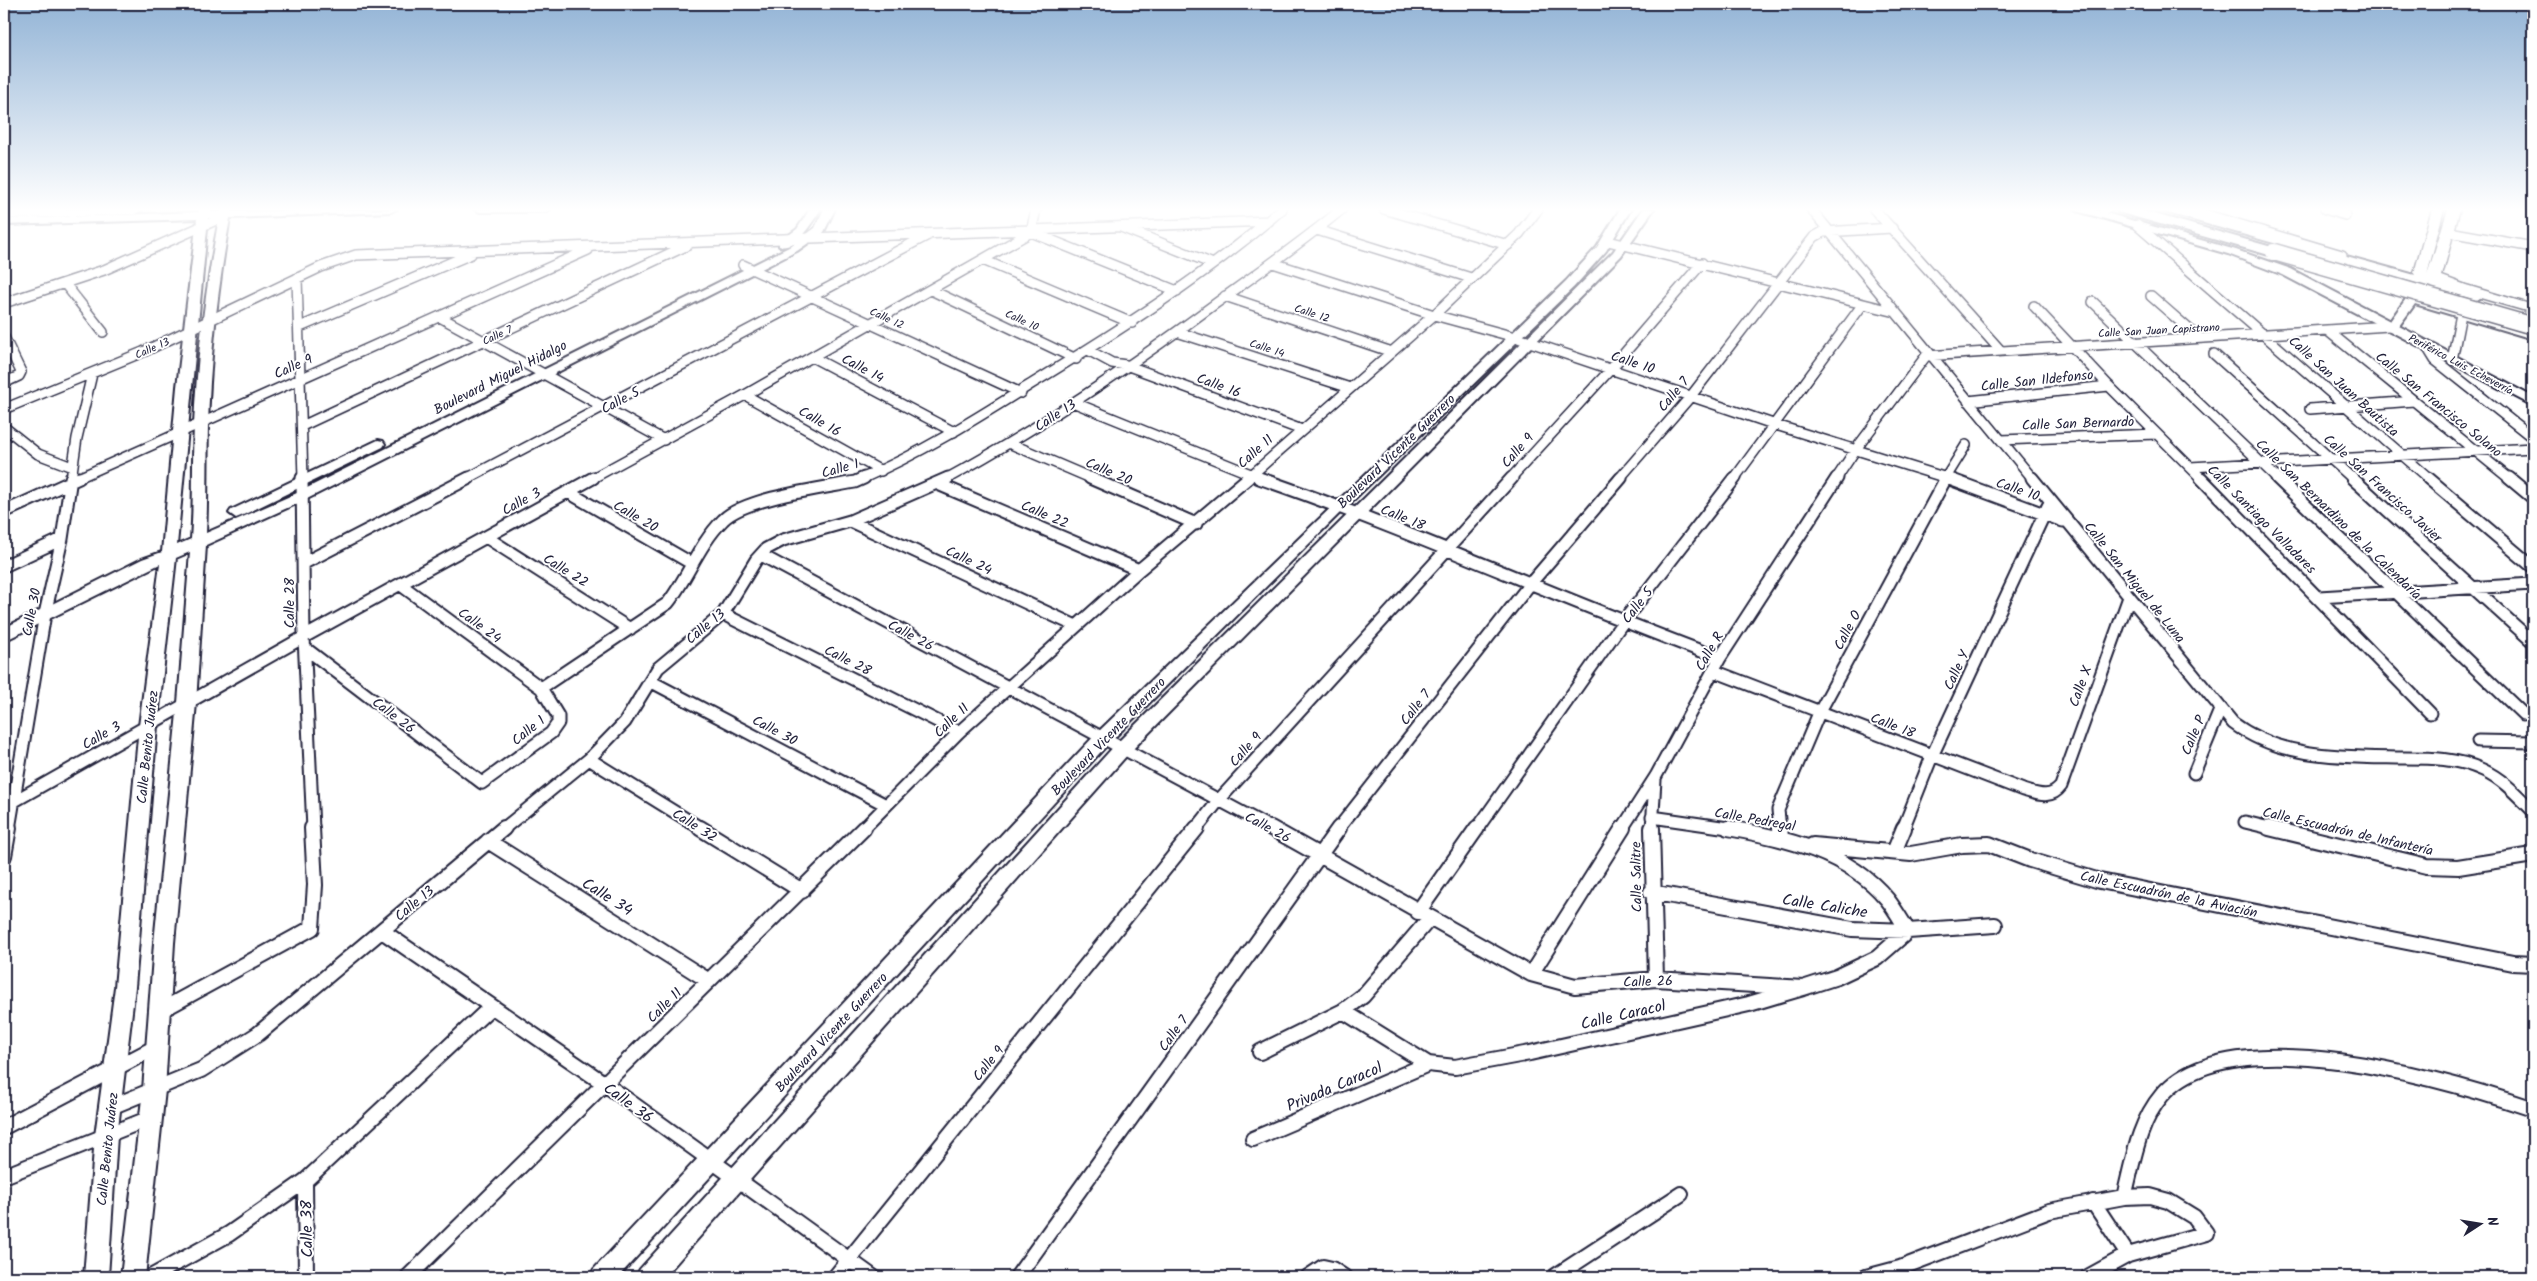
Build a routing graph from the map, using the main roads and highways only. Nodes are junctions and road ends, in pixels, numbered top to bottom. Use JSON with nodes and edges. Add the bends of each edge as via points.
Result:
{"nodes":[{"id":1,"x":2343,"y":269,"type":"edge"},
{"id":2,"x":2350,"y":269,"type":"edge"},
{"id":3,"x":2421,"y":269,"type":"edge"},
{"id":4,"x":2435,"y":269,"type":"edge"},
{"id":5,"x":2432,"y":275,"type":"junction"},
{"id":6,"x":2412,"y":299,"type":"road end"},
{"id":7,"x":2533,"y":309,"type":"edge"},
{"id":8,"x":2533,"y":318,"type":"edge"},
{"id":9,"x":2533,"y":326,"type":"edge"}],
"edges":[{"from":1,"to":9,"type":"highway","bridge":true},
{"from":2,"to":8,"type":"highway"},
{"from":3,"to":5,"type":"main road","via":[[2420,273]]},
{"from":4,"to":5,"type":"main road"},
{"from":5,"to":6,"type":"main road"},
{"from":5,"to":7,"type":"main road","via":[[2461,288]]}]}
